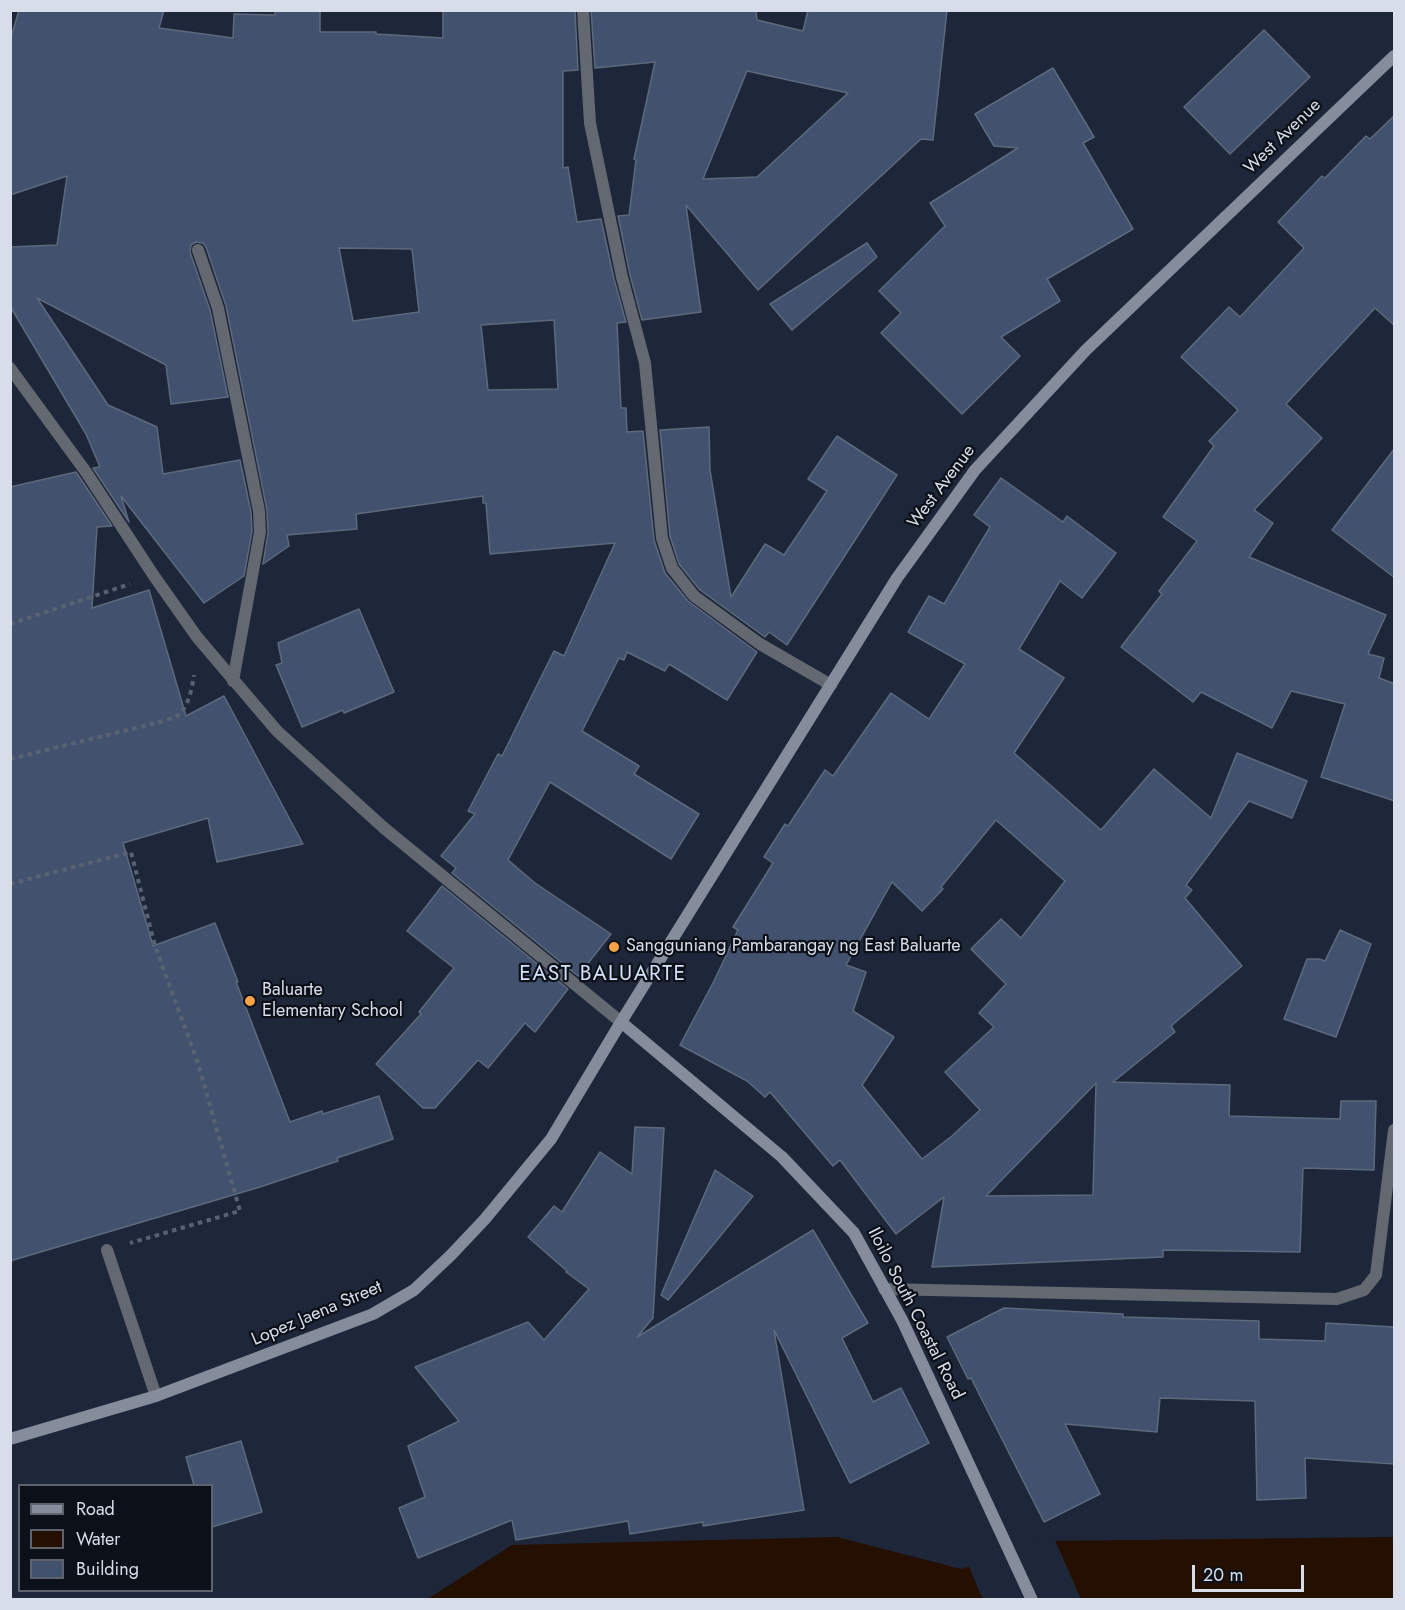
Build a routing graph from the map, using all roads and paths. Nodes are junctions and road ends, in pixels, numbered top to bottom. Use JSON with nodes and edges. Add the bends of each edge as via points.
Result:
{"nodes":[{"id":1,"x":583,"y":10,"type":"edge"},
{"id":2,"x":1395,"y":56,"type":"edge"},
{"id":3,"x":198,"y":250,"type":"dead end"},
{"id":4,"x":10,"y":368,"type":"edge"},
{"id":5,"x":154,"y":576,"type":"junction"},
{"id":6,"x":10,"y":624,"type":"edge"},
{"id":7,"x":197,"y":637,"type":"junction"},
{"id":8,"x":233,"y":681,"type":"junction"},
{"id":9,"x":831,"y":685,"type":"junction"},
{"id":10,"x":10,"y":759,"type":"edge"},
{"id":11,"x":10,"y":884,"type":"edge"},
{"id":12,"x":621,"y":1022,"type":"junction"},
{"id":13,"x":1395,"y":1130,"type":"edge"},
{"id":14,"x":107,"y":1250,"type":"joint"},
{"id":15,"x":885,"y":1290,"type":"junction"},
{"id":16,"x":156,"y":1396,"type":"junction"},
{"id":17,"x":10,"y":1439,"type":"edge"},
{"id":18,"x":1032,"y":1599,"type":"edge"}],
"edges":[{"from":1,"to":9,"type":"street","via":[[590,123],[622,277],[645,363],[662,538],[672,567],[703,603],[760,644]]},
{"from":2,"to":9,"type":"main road","name":"West Avenue","via":[[1086,350],[975,470],[897,578]]},
{"from":3,"to":8,"type":"street","via":[[218,308],[259,512],[260,532]]},
{"from":4,"to":5,"type":"street","via":[[86,472]]},
{"from":5,"to":6,"type":"path"},
{"from":5,"to":7,"type":"street"},
{"from":7,"to":8,"type":"street"},
{"from":7,"to":10,"type":"path","via":[[191,691],[178,715]]},
{"from":8,"to":12,"type":"street","via":[[277,731],[384,828]]},
{"from":9,"to":12,"type":"main road","name":"West Avenue"},
{"from":11,"to":14,"type":"path","via":[[130,852],[155,945],[198,1063],[240,1211]]},
{"from":12,"to":15,"type":"main road","name":"Iloilo South Coastal Road","via":[[782,1157],[854,1233]]},
{"from":12,"to":16,"type":"main road","name":"Lopez Jaena Street","via":[[551,1139],[485,1219],[414,1290],[373,1314]]},
{"from":13,"to":15,"type":"street","via":[[1376,1275],[1364,1290],[1337,1299]]},
{"from":14,"to":16,"type":"street"},
{"from":15,"to":18,"type":"main road","name":"Iloilo South Coastal Road"},
{"from":16,"to":17,"type":"main road","name":"Lopez Jaena Street"}]}
